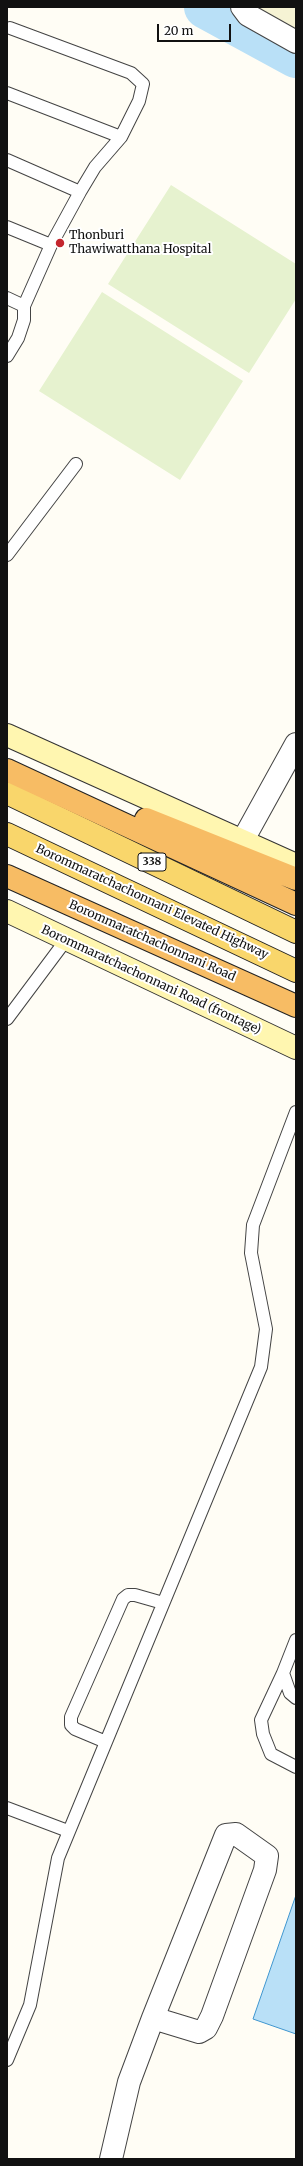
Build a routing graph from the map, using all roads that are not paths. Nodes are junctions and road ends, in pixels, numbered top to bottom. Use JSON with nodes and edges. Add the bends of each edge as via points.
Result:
{"nodes":[{"id":1,"x":242,"y":7,"type":"edge"},
{"id":2,"x":8,"y":30,"type":"edge"},
{"id":3,"x":296,"y":42,"type":"edge"},
{"id":4,"x":7,"y":93,"type":"edge"},
{"id":5,"x":121,"y":137,"type":"junction"},
{"id":6,"x":7,"y":160,"type":"edge"},
{"id":7,"x":80,"y":192,"type":"junction"},
{"id":8,"x":7,"y":227,"type":"edge"},
{"id":9,"x":51,"y":245,"type":"junction"},
{"id":10,"x":7,"y":298,"type":"edge"},
{"id":11,"x":24,"y":306,"type":"junction"},
{"id":12,"x":7,"y":356,"type":"edge"},
{"id":13,"x":76,"y":464,"type":"dead end"},
{"id":14,"x":7,"y":555,"type":"edge"},
{"id":15,"x":7,"y":735,"type":"edge"},
{"id":16,"x":296,"y":744,"type":"edge"},
{"id":17,"x":7,"y":764,"type":"edge"},
{"id":18,"x":7,"y":770,"type":"edge"},
{"id":19,"x":7,"y":793,"type":"edge"},
{"id":20,"x":7,"y":834,"type":"edge"},
{"id":21,"x":243,"y":840,"type":"junction"},
{"id":22,"x":296,"y":865,"type":"edge"},
{"id":23,"x":7,"y":876,"type":"edge"},
{"id":24,"x":296,"y":879,"type":"edge"},
{"id":25,"x":296,"y":904,"type":"edge"},
{"id":26,"x":8,"y":914,"type":"edge"},
{"id":27,"x":296,"y":932,"type":"edge"},
{"id":28,"x":66,"y":940,"type":"junction"},
{"id":29,"x":296,"y":971,"type":"edge"},
{"id":30,"x":296,"y":1006,"type":"edge"},
{"id":31,"x":7,"y":1019,"type":"edge"},
{"id":32,"x":296,"y":1048,"type":"edge"},
{"id":33,"x":296,"y":1112,"type":"edge"},
{"id":34,"x":163,"y":1603,"type":"junction"},
{"id":35,"x":296,"y":1640,"type":"edge"},
{"id":36,"x":283,"y":1673,"type":"junction"},
{"id":37,"x":296,"y":1698,"type":"edge"},
{"id":38,"x":106,"y":1742,"type":"junction"},
{"id":39,"x":296,"y":1767,"type":"edge"},
{"id":40,"x":7,"y":1808,"type":"edge"},
{"id":41,"x":68,"y":1832,"type":"junction"},
{"id":42,"x":153,"y":2018,"type":"junction"},
{"id":43,"x":7,"y":2060,"type":"edge"},
{"id":44,"x":111,"y":2159,"type":"edge"}],
"edges":[{"from":1,"to":3,"type":"street","via":[[248,15]]},
{"from":2,"to":5,"type":"lane","via":[[131,73],[143,84],[139,101]]},
{"from":4,"to":5,"type":"lane"},
{"from":5,"to":7,"type":"lane","via":[[95,167]]},
{"from":6,"to":7,"type":"lane"},
{"from":7,"to":9,"type":"lane"},
{"from":8,"to":9,"type":"lane"},
{"from":9,"to":11,"type":"lane"},
{"from":10,"to":11,"type":"lane"},
{"from":11,"to":12,"type":"lane","via":[[24,320],[18,338]]},
{"from":13,"to":14,"type":"lane"},
{"from":15,"to":21,"type":"main road"},
{"from":16,"to":21,"type":"street"},
{"from":17,"to":24,"type":"highway"},
{"from":18,"to":25,"type":"highway","number":"338"},
{"from":19,"to":27,"type":"main road","number":"338"},
{"from":20,"to":29,"type":"main road","name":"Borommaratchachonnani Elevated Highway"},
{"from":21,"to":22,"type":"main road"},
{"from":23,"to":30,"type":"highway","name":"Borommaratchachonnani Road"},
{"from":26,"to":28,"type":"main road","name":"Borommaratchachonnani Road (frontage)"},
{"from":28,"to":31,"type":"lane"},
{"from":28,"to":32,"type":"main road","name":"Borommaratchachonnani Road (frontage)"},
{"from":33,"to":34,"type":"lane","via":[[253,1225],[252,1253],[266,1329],[261,1367]]},
{"from":34,"to":38,"type":"lane"},
{"from":34,"to":38,"type":"lane","via":[[135,1595],[128,1595],[123,1599],[71,1717],[71,1725],[75,1729]]},
{"from":35,"to":36,"type":"lane"},
{"from":36,"to":37,"type":"lane","via":[[290,1694]]},
{"from":36,"to":39,"type":"lane","via":[[261,1720],[263,1734],[271,1754]]},
{"from":38,"to":41,"type":"lane"},
{"from":40,"to":41,"type":"lane"},
{"from":41,"to":43,"type":"lane","via":[[58,1858],[30,2005]]},
{"from":42,"to":42,"type":"street","via":[[226,1835],[236,1834],[267,1856],[265,1870],[212,2016],[206,2028],[199,2032]]},
{"from":42,"to":44,"type":"street","via":[[129,2082]]}]}
